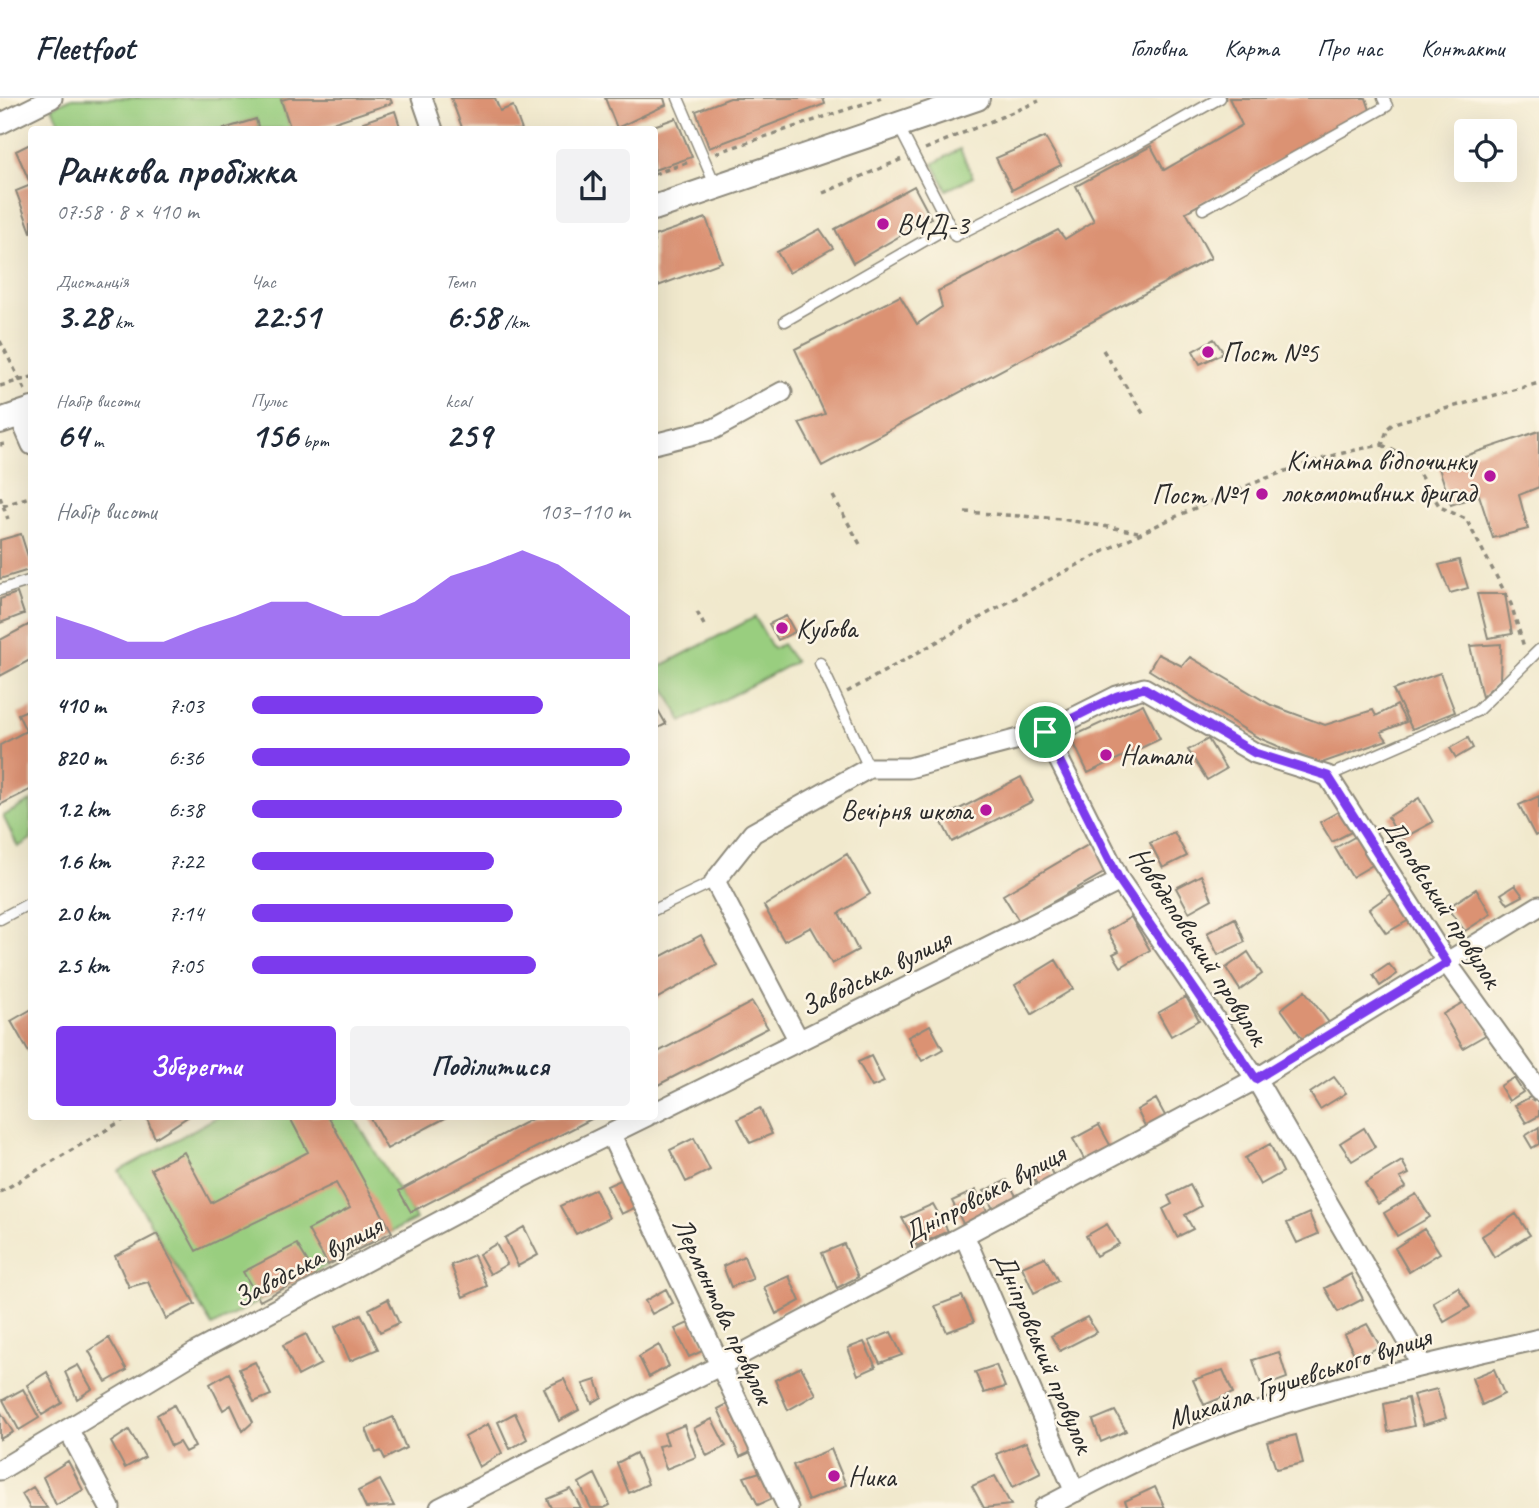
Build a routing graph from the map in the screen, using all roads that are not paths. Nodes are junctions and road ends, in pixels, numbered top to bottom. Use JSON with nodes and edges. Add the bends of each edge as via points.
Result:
{"nodes":[{"id":1,"x":52,"y":98,"type":"edge"},
{"id":2,"x":422,"y":98,"type":"edge"},
{"id":3,"x":678,"y":98,"type":"edge"},
{"id":4,"x":977,"y":98,"type":"edge"},
{"id":5,"x":1220,"y":98,"type":"edge"},
{"id":6,"x":1383,"y":98,"type":"edge"},
{"id":7,"x":0,"y":124,"type":"edge"},
{"id":8,"x":898,"y":125,"type":"junction"},
{"id":9,"x":432,"y":126,"type":"edge"},
{"id":10,"x":716,"y":187,"type":"junction"},
{"id":11,"x":658,"y":207,"type":"edge"},
{"id":12,"x":1203,"y":209,"type":"dead end"},
{"id":13,"x":950,"y":226,"type":"junction"},
{"id":14,"x":785,"y":321,"type":"dead end"},
{"id":15,"x":782,"y":392,"type":"dead end"},
{"id":16,"x":20,"y":411,"type":"edge"},
{"id":17,"x":28,"y":434,"type":"edge"},
{"id":18,"x":658,"y":443,"type":"edge"},
{"id":19,"x":28,"y":581,"type":"edge"},
{"id":20,"x":0,"y":590,"type":"edge"},
{"id":21,"x":1539,"y":650,"type":"edge"},
{"id":22,"x":820,"y":663,"type":"dead end"},
{"id":23,"x":1045,"y":732,"type":"junction"},
{"id":24,"x":869,"y":768,"type":"junction"},
{"id":25,"x":1328,"y":776,"type":"junction"},
{"id":26,"x":715,"y":881,"type":"junction"},
{"id":27,"x":1120,"y":881,"type":"junction"},
{"id":28,"x":28,"y":904,"type":"edge"},
{"id":29,"x":1539,"y":906,"type":"edge"},
{"id":30,"x":658,"y":908,"type":"edge"},
{"id":31,"x":0,"y":919,"type":"edge"},
{"id":32,"x":1447,"y":963,"type":"junction"},
{"id":33,"x":799,"y":1041,"type":"junction"},
{"id":34,"x":1256,"y":1079,"type":"junction"},
{"id":35,"x":1539,"y":1091,"type":"edge"},
{"id":36,"x":658,"y":1111,"type":"edge"},
{"id":37,"x":639,"y":1120,"type":"edge"},
{"id":38,"x":611,"y":1135,"type":"junction"},
{"id":39,"x":964,"y":1235,"type":"junction"},
{"id":40,"x":1539,"y":1339,"type":"edge"},
{"id":41,"x":1422,"y":1365,"type":"junction"},
{"id":42,"x":719,"y":1366,"type":"junction"},
{"id":43,"x":68,"y":1429,"type":"junction"},
{"id":44,"x":0,"y":1470,"type":"edge"},
{"id":45,"x":1075,"y":1492,"type":"junction"},
{"id":46,"x":110,"y":1508,"type":"edge"},
{"id":47,"x":440,"y":1508,"type":"edge"},
{"id":48,"x":788,"y":1508,"type":"edge"},
{"id":49,"x":1044,"y":1508,"type":"edge"}],
"edges":[{"from":1,"to":7,"type":"street"},
{"from":2,"to":9,"type":"street"},
{"from":3,"to":10,"type":"lane"},
{"from":4,"to":8,"type":"street"},
{"from":5,"to":13,"type":"lane","via":[[955,236]]},
{"from":6,"to":12,"type":"lane","via":[[1387,106]]},
{"from":8,"to":10,"type":"street"},
{"from":8,"to":13,"type":"lane"},
{"from":10,"to":11,"type":"street"},
{"from":13,"to":14,"type":"lane"},
{"from":15,"to":18,"type":"street","via":[[713,429]]},
{"from":16,"to":17,"type":"street"},
{"from":19,"to":20,"type":"lane"},
{"from":21,"to":25,"type":"lane","via":[[1477,711]]},
{"from":22,"to":24,"type":"lane"},
{"from":23,"to":24,"type":"street","via":[[909,768]]},
{"from":23,"to":25,"type":"street","via":[[1117,696],[1144,688],[1255,753]]},
{"from":23,"to":27,"type":"street","name":"Новодеповський провулок"},
{"from":24,"to":26,"type":"street","via":[[753,833]]},
{"from":25,"to":32,"type":"street","name":"Деповський провулок"},
{"from":26,"to":30,"type":"lane"},
{"from":26,"to":33,"type":"street"},
{"from":27,"to":33,"type":"street","name":"Заводська вулиця"},
{"from":27,"to":34,"type":"street","name":"Новодеповський провулок"},
{"from":28,"to":31,"type":"lane"},
{"from":29,"to":32,"type":"street","name":"Дніпровська вулиця"},
{"from":32,"to":34,"type":"street","name":"Дніпровська вулиця"},
{"from":32,"to":35,"type":"street","name":"Деповський провулок"},
{"from":33,"to":36,"type":"street","name":"Заводська вулиця"},
{"from":34,"to":39,"type":"street","name":"Дніпровська вулиця"},
{"from":34,"to":41,"type":"street","name":"Новодеповський провулок"},
{"from":37,"to":38,"type":"street","name":"Заводська вулиця"},
{"from":38,"to":42,"type":"street","name":"Лермонтова провулок"},
{"from":38,"to":43,"type":"street","name":"Заводська вулиця","via":[[521,1178],[196,1352]]},
{"from":39,"to":42,"type":"street","name":"Дніпровська вулиця"},
{"from":39,"to":45,"type":"street","name":"Дніпровський провулок"},
{"from":40,"to":41,"type":"street","name":"Михайла Грушевського вулиця"},
{"from":41,"to":45,"type":"street","name":"Михайла Грушевського вулиця","via":[[1194,1436]]},
{"from":42,"to":47,"type":"street","name":"Дніпровська вулиця"},
{"from":42,"to":48,"type":"street","name":"Лермонтова провулок"},
{"from":43,"to":44,"type":"street","name":"Заводська вулиця"},
{"from":43,"to":46,"type":"street"},
{"from":45,"to":49,"type":"street","name":"Михайла Грушевського вулиця"}]}
